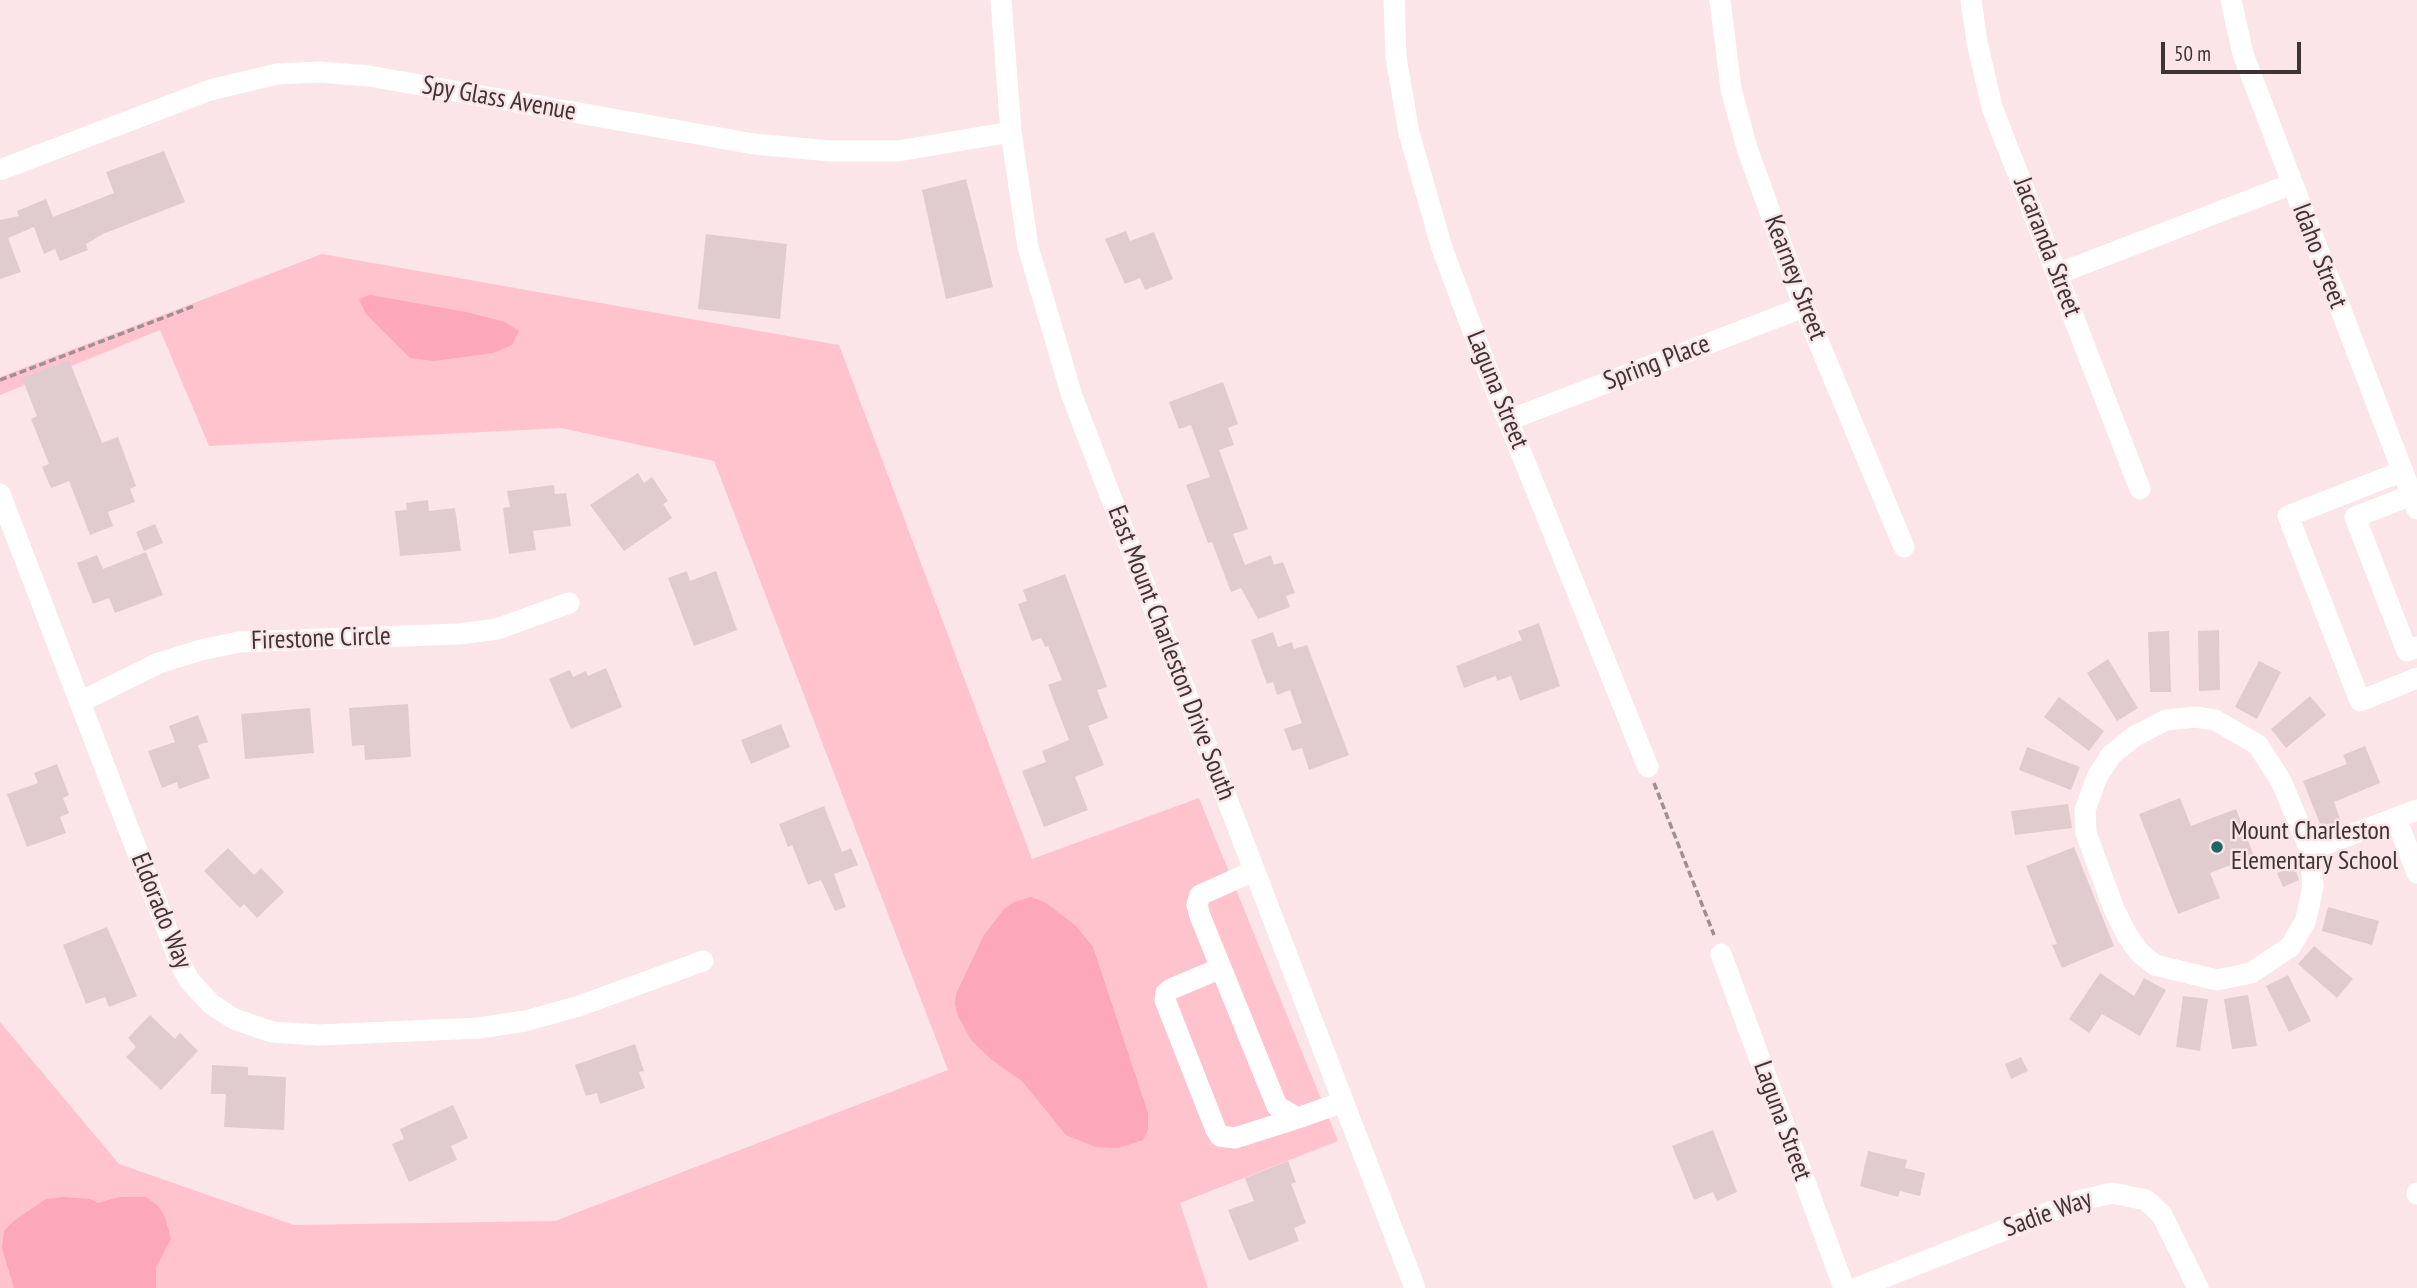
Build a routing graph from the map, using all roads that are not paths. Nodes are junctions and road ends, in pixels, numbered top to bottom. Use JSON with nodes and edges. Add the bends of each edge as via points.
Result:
{"nodes":[{"id":1,"x":1001,"y":0,"type":"edge"},
{"id":2,"x":1394,"y":0,"type":"edge"},
{"id":3,"x":1720,"y":0,"type":"edge"},
{"id":4,"x":1971,"y":0,"type":"edge"},
{"id":5,"x":2231,"y":0,"type":"edge"},
{"id":6,"x":1011,"y":132,"type":"junction"},
{"id":7,"x":0,"y":170,"type":"edge"},
{"id":8,"x":2292,"y":184,"type":"junction"},
{"id":9,"x":2057,"y":274,"type":"junction"},
{"id":10,"x":1804,"y":306,"type":"junction"},
{"id":11,"x":1509,"y":420,"type":"junction"},
{"id":12,"x":2403,"y":471,"type":"junction"},
{"id":13,"x":2140,"y":489,"type":"dead end"},
{"id":14,"x":0,"y":494,"type":"edge"},
{"id":15,"x":2414,"y":502,"type":"edge"},
{"id":16,"x":1904,"y":547,"type":"dead end"},
{"id":17,"x":569,"y":603,"type":"dead end"},
{"id":18,"x":2417,"y":647,"type":"edge"},
{"id":19,"x":2417,"y":678,"type":"edge"},
{"id":20,"x":80,"y":702,"type":"junction"},
{"id":21,"x":1648,"y":767,"type":"road end"},
{"id":22,"x":2417,"y":810,"type":"edge"},
{"id":23,"x":2396,"y":818,"type":"junction"},
{"id":24,"x":2311,"y":850,"type":"junction"},
{"id":25,"x":1254,"y":871,"type":"junction"},
{"id":26,"x":2417,"y":873,"type":"edge"},
{"id":27,"x":1721,"y":954,"type":"road end"},
{"id":28,"x":703,"y":961,"type":"dead end"},
{"id":29,"x":1221,"y":968,"type":"junction"},
{"id":30,"x":1343,"y":1102,"type":"junction"},
{"id":31,"x":1298,"y":1118,"type":"junction"},
{"id":32,"x":1415,"y":1288,"type":"edge"},
{"id":33,"x":1844,"y":1288,"type":"edge"},
{"id":34,"x":1857,"y":1288,"type":"edge"},
{"id":35,"x":2198,"y":1288,"type":"edge"}],
"edges":[{"from":1,"to":6,"type":"street","name":"East Mount Charleston Drive South"},
{"from":2,"to":11,"type":"street","name":"Laguna Street","via":[[1396,57],[1423,190]]},
{"from":3,"to":10,"type":"street","name":"Kearney Street","via":[[1734,101]]},
{"from":4,"to":9,"type":"street","name":"Jacaranda Street","via":[[1992,107]]},
{"from":5,"to":8,"type":"street","name":"Idaho Street","via":[[2243,54]]},
{"from":6,"to":7,"type":"street","name":"Spy Glass Avenue","via":[[898,151],[830,152],[754,144],[369,76],[320,72],[277,74],[210,90]]},
{"from":6,"to":25,"type":"street","name":"East Mount Charleston Drive South","via":[[1028,247],[1072,396]]},
{"from":8,"to":9,"type":"street"},
{"from":8,"to":12,"type":"street","name":"Idaho Street"},
{"from":9,"to":13,"type":"street","name":"Jacaranda Street"},
{"from":10,"to":11,"type":"street","name":"Spring Place"},
{"from":10,"to":16,"type":"street","name":"Kearney Street"},
{"from":11,"to":21,"type":"street","name":"Laguna Street"},
{"from":12,"to":15,"type":"street","name":"Idaho Street"},
{"from":12,"to":19,"type":"street","via":[[2288,516],[2360,701]]},
{"from":14,"to":20,"type":"street","name":"Eldorado Way"},
{"from":15,"to":18,"type":"street","via":[[2355,517],[2407,651]]},
{"from":17,"to":20,"type":"street","name":"Firestone Circle","via":[[496,629],[460,634],[239,642],[159,663]]},
{"from":20,"to":28,"type":"street","name":"Eldorado Way","via":[[180,963],[211,1004],[244,1023],[272,1032],[319,1035],[479,1028],[579,1006]]},
{"from":22,"to":23,"type":"street"},
{"from":23,"to":24,"type":"street"},
{"from":23,"to":26,"type":"street"},
{"from":24,"to":24,"type":"street","via":[[2309,906],[2290,947],[2250,973],[2217,980],[2197,978],[2155,965],[2127,935],[2086,833],[2085,810],[2111,755],[2135,736],[2166,720],[2215,720],[2246,735],[2270,760]]},
{"from":25,"to":29,"type":"street","via":[[1200,895],[1200,916]]},
{"from":25,"to":30,"type":"street","name":"East Mount Charleston Drive South"},
{"from":27,"to":33,"type":"street","name":"Laguna Street"},
{"from":29,"to":31,"type":"street","via":[[1271,1095],[1277,1105]]},
{"from":29,"to":31,"type":"street","via":[[1171,989],[1165,1000],[1216,1130],[1220,1136],[1235,1138]]},
{"from":30,"to":31,"type":"street"},
{"from":30,"to":32,"type":"street","name":"East Mount Charleston Drive South"},
{"from":34,"to":35,"type":"street","name":"Sadie Way","via":[[2078,1201],[2112,1193],[2146,1200],[2162,1215]]}]}
